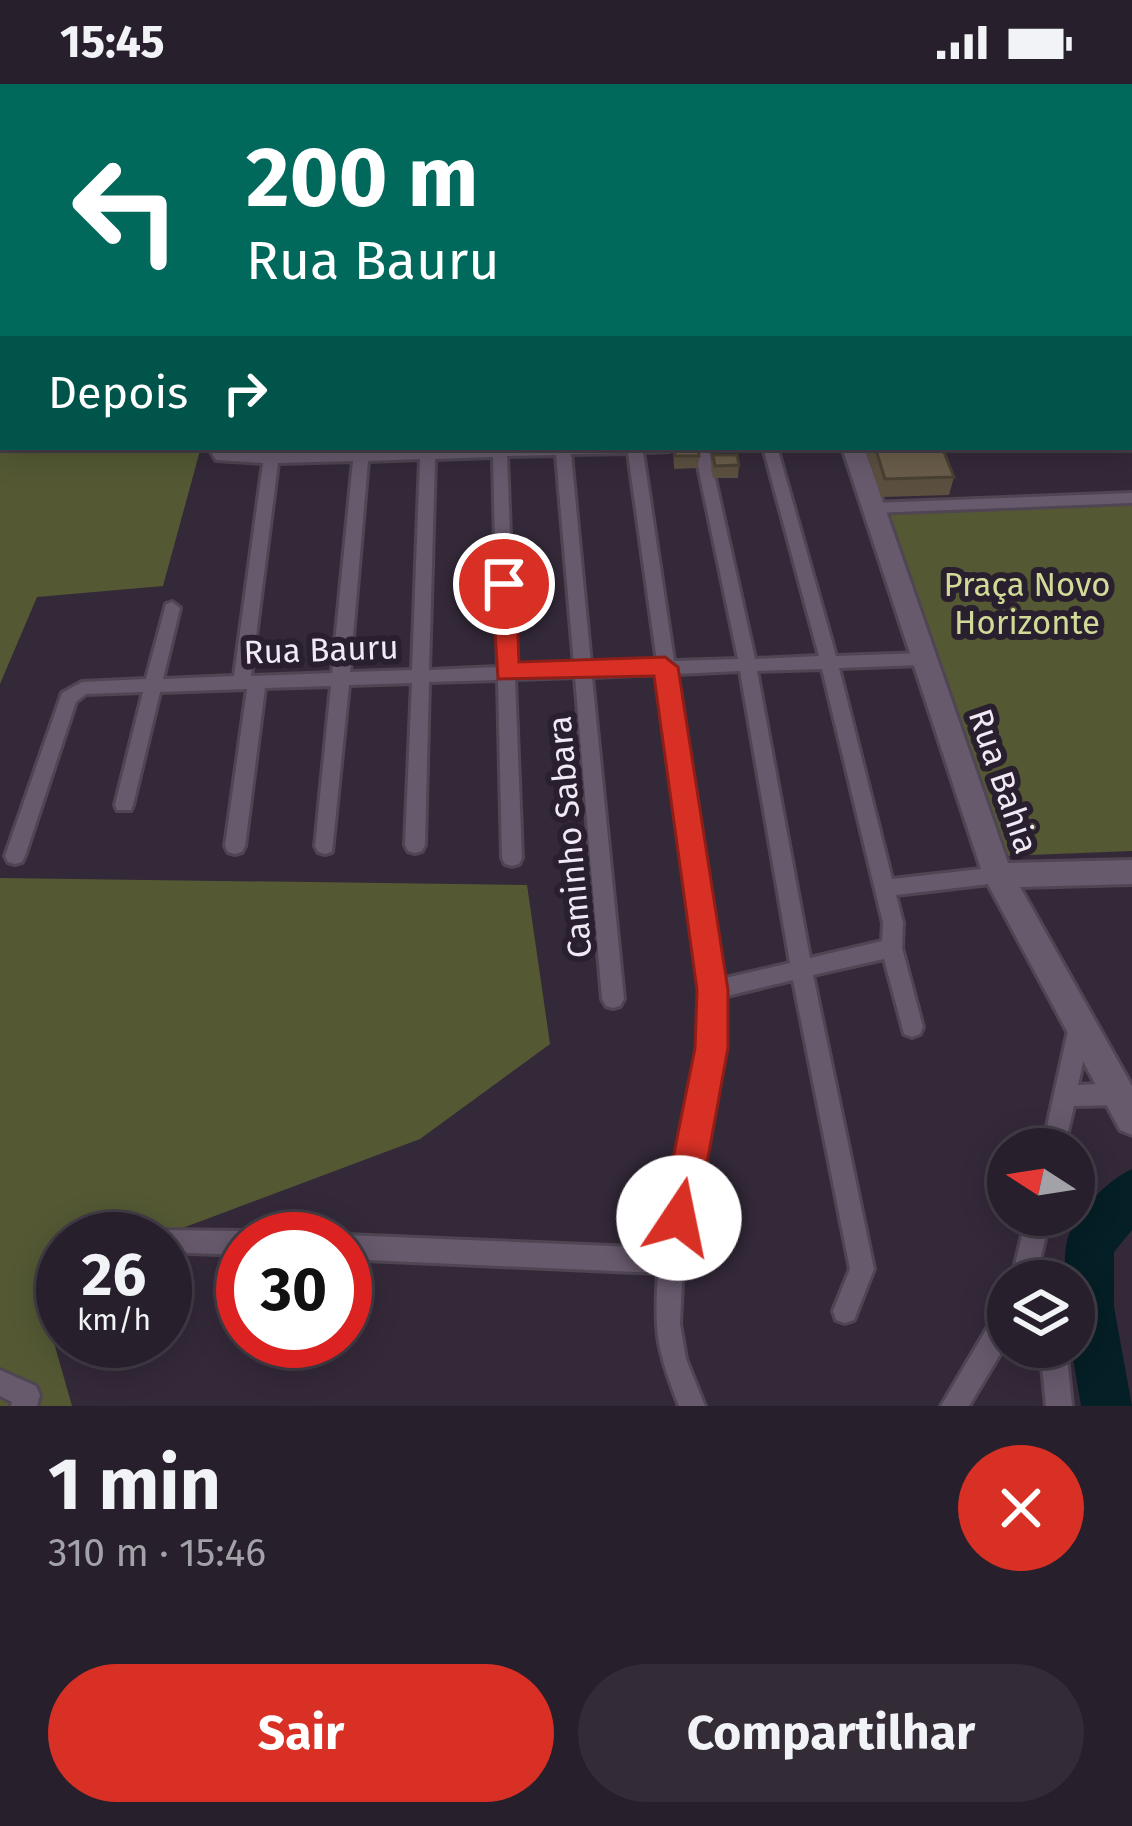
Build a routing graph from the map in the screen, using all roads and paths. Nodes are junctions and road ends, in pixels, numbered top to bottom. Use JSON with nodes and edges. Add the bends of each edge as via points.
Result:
{"nodes":[{"id":1,"x":532,"y":450,"type":"edge"},
{"id":2,"x":564,"y":450,"type":"edge"},
{"id":3,"x":635,"y":450,"type":"edge"},
{"id":4,"x":702,"y":450,"type":"edge"},
{"id":5,"x":771,"y":450,"type":"edge"},
{"id":6,"x":854,"y":450,"type":"edge"},
{"id":7,"x":428,"y":451,"type":"edge"},
{"id":8,"x":361,"y":452,"type":"edge"},
{"id":9,"x":500,"y":452,"type":"junction"},
{"id":10,"x":221,"y":453,"type":"edge"},
{"id":11,"x":292,"y":453,"type":"edge"},
{"id":12,"x":272,"y":459,"type":"junction"},
{"id":13,"x":1132,"y":498,"type":"edge"},
{"id":14,"x":873,"y":508,"type":"junction"},
{"id":15,"x":172,"y":608,"type":"dead end"},
{"id":16,"x":923,"y":659,"type":"junction"},
{"id":17,"x":829,"y":662,"type":"junction"},
{"id":18,"x":748,"y":663,"type":"junction"},
{"id":19,"x":665,"y":667,"type":"junction"},
{"id":20,"x":584,"y":669,"type":"junction"},
{"id":21,"x":507,"y":672,"type":"junction"},
{"id":22,"x":420,"y":675,"type":"junction"},
{"id":23,"x":340,"y":678,"type":"junction"},
{"id":24,"x":250,"y":682,"type":"junction"},
{"id":25,"x":154,"y":685,"type":"junction"},
{"id":26,"x":124,"y":806,"type":"dead end"},
{"id":27,"x":415,"y":845,"type":"dead end"},
{"id":28,"x":235,"y":846,"type":"dead end"},
{"id":29,"x":325,"y":846,"type":"dead end"},
{"id":30,"x":15,"y":856,"type":"dead end"},
{"id":31,"x":512,"y":858,"type":"dead end"},
{"id":32,"x":1132,"y":872,"type":"edge"},
{"id":33,"x":998,"y":875,"type":"junction"},
{"id":34,"x":883,"y":889,"type":"junction"},
{"id":35,"x":892,"y":947,"type":"junction"},
{"id":36,"x":802,"y":971,"type":"junction"},
{"id":37,"x":712,"y":990,"type":"junction"},
{"id":38,"x":613,"y":999,"type":"dead end"},
{"id":39,"x":1080,"y":1026,"type":"junction"},
{"id":40,"x":912,"y":1027,"type":"dead end"},
{"id":41,"x":1065,"y":1096,"type":"junction"},
{"id":42,"x":1125,"y":1107,"type":"edge"},
{"id":43,"x":1058,"y":1128,"type":"edge"},
{"id":44,"x":1035,"y":1236,"type":"edge"},
{"id":45,"x":1034,"y":1241,"type":"junction"},
{"id":46,"x":372,"y":1248,"type":"edge"},
{"id":47,"x":1029,"y":1260,"type":"edge"},
{"id":48,"x":1037,"y":1260,"type":"edge"},
{"id":49,"x":670,"y":1261,"type":"junction"},
{"id":50,"x":845,"y":1311,"type":"dead end"},
{"id":51,"x":987,"y":1352,"type":"edge"},
{"id":52,"x":1055,"y":1368,"type":"edge"},
{"id":53,"x":0,"y":1383,"type":"edge"},
{"id":54,"x":24,"y":1406,"type":"edge"},
{"id":55,"x":692,"y":1406,"type":"edge"},
{"id":56,"x":954,"y":1406,"type":"edge"},
{"id":57,"x":1058,"y":1406,"type":"edge"}],
"edges":[{"from":1,"to":9,"type":"street"},
{"from":2,"to":20,"type":"street","name":"Caminho Sabara"},
{"from":3,"to":19,"type":"street"},
{"from":4,"to":18,"type":"street"},
{"from":5,"to":17,"type":"street"},
{"from":6,"to":14,"type":"street","name":"Rua Bahia"},
{"from":7,"to":8,"type":"street"},
{"from":7,"to":9,"type":"street"},
{"from":7,"to":22,"type":"street"},
{"from":8,"to":11,"type":"street"},
{"from":8,"to":23,"type":"street"},
{"from":9,"to":21,"type":"street"},
{"from":10,"to":12,"type":"street"},
{"from":11,"to":12,"type":"street"},
{"from":12,"to":24,"type":"street"},
{"from":13,"to":14,"type":"street"},
{"from":14,"to":16,"type":"street","name":"Rua Bahia"},
{"from":15,"to":25,"type":"street"},
{"from":16,"to":17,"type":"street","name":"Rua Bauru"},
{"from":16,"to":33,"type":"street","name":"Rua Bahia"},
{"from":17,"to":18,"type":"street","name":"Rua Bauru"},
{"from":17,"to":34,"type":"street"},
{"from":18,"to":19,"type":"street","name":"Rua Bauru"},
{"from":18,"to":36,"type":"street"},
{"from":19,"to":20,"type":"street","name":"Rua Bauru"},
{"from":19,"to":37,"type":"street"},
{"from":20,"to":21,"type":"street","name":"Rua Bauru"},
{"from":20,"to":38,"type":"street","name":"Caminho Sabara"},
{"from":21,"to":22,"type":"street","name":"Rua Bauru"},
{"from":21,"to":31,"type":"street"},
{"from":22,"to":23,"type":"street","name":"Rua Bauru"},
{"from":22,"to":27,"type":"street"},
{"from":23,"to":24,"type":"street","name":"Rua Bauru"},
{"from":23,"to":29,"type":"street"},
{"from":24,"to":25,"type":"street","name":"Rua Bauru"},
{"from":24,"to":28,"type":"street"},
{"from":25,"to":26,"type":"street"},
{"from":25,"to":30,"type":"street","name":"Rua Bauru","via":[[82,688],[68,698]]},
{"from":32,"to":33,"type":"street"},
{"from":33,"to":34,"type":"street"},
{"from":33,"to":39,"type":"street","name":"Rua Bahia"},
{"from":34,"to":35,"type":"street"},
{"from":35,"to":36,"type":"street"},
{"from":35,"to":40,"type":"street"},
{"from":36,"to":37,"type":"street"},
{"from":36,"to":50,"type":"street","via":[[862,1268]]},
{"from":37,"to":49,"type":"street","via":[[712,1048]]},
{"from":39,"to":41,"type":"street"},
{"from":39,"to":42,"type":"street","name":"Rua Bahia"},
{"from":41,"to":42,"type":"street"},
{"from":41,"to":43,"type":"street"},
{"from":44,"to":45,"type":"street"},
{"from":45,"to":47,"type":"street"},
{"from":45,"to":48,"type":"street"},
{"from":46,"to":49,"type":"street"},
{"from":49,"to":55,"type":"street","via":[[667,1324]]},
{"from":51,"to":56,"type":"street"},
{"from":52,"to":57,"type":"street"},
{"from":53,"to":54,"type":"street","via":[[28,1395]]}]}
